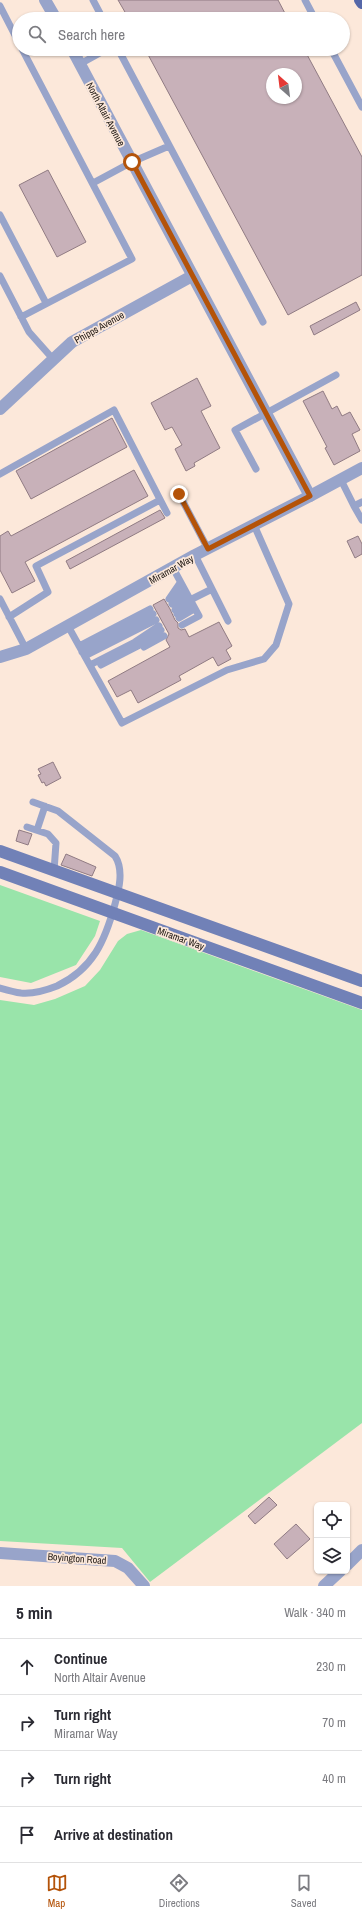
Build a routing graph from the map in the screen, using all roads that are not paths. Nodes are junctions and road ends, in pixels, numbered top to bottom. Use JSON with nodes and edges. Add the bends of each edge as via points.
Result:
{"nodes":[{"id":1,"x":46,"y":0,"type":"edge"},
{"id":2,"x":93,"y":0,"type":"edge"},
{"id":3,"x":305,"y":0,"type":"edge"},
{"id":4,"x":360,"y":0,"type":"edge"},
{"id":5,"x":362,"y":3,"type":"edge"},
{"id":6,"x":0,"y":6,"type":"edge"},
{"id":7,"x":50,"y":12,"type":"edge"},
{"id":8,"x":99,"y":12,"type":"edge"},
{"id":9,"x":311,"y":12,"type":"edge"},
{"id":10,"x":12,"y":27,"type":"edge"},
{"id":11,"x":26,"y":56,"type":"edge"},
{"id":12,"x":76,"y":56,"type":"edge"},
{"id":13,"x":94,"y":56,"type":"edge"},
{"id":14,"x":122,"y":56,"type":"edge"},
{"id":15,"x":335,"y":56,"type":"edge"},
{"id":16,"x":80,"y":64,"type":"junction"},
{"id":17,"x":362,"y":107,"type":"edge"},
{"id":18,"x":169,"y":146,"type":"junction"},
{"id":19,"x":132,"y":162,"type":"junction"},
{"id":20,"x":93,"y":183,"type":"junction"},
{"id":21,"x":0,"y":215,"type":"edge"},
{"id":22,"x":0,"y":276,"type":"edge"},
{"id":23,"x":192,"y":276,"type":"junction"},
{"id":24,"x":46,"y":303,"type":"junction"},
{"id":25,"x":21,"y":317,"type":"junction"},
{"id":26,"x":263,"y":322,"type":"dead end"},
{"id":27,"x":53,"y":359,"type":"junction"},
{"id":28,"x":336,"y":375,"type":"dead end"},
{"id":29,"x":0,"y":409,"type":"edge"},
{"id":30,"x":266,"y":413,"type":"junction"},
{"id":31,"x":362,"y":468,"type":"edge"},
{"id":32,"x":256,"y":469,"type":"dead end"},
{"id":33,"x":0,"y":474,"type":"edge"},
{"id":34,"x":341,"y":480,"type":"junction"},
{"id":35,"x":179,"y":494,"type":"dead end"},
{"id":36,"x":310,"y":496,"type":"junction"},
{"id":37,"x":160,"y":500,"type":"junction"},
{"id":38,"x":362,"y":502,"type":"edge"},
{"id":39,"x":354,"y":506,"type":"junction"},
{"id":40,"x":167,"y":513,"type":"dead end"},
{"id":41,"x":362,"y":520,"type":"edge"},
{"id":42,"x":254,"y":525,"type":"junction"},
{"id":43,"x":208,"y":549,"type":"junction"},
{"id":44,"x":195,"y":555,"type":"junction"},
{"id":45,"x":173,"y":568,"type":"junction"},
{"id":46,"x":212,"y":589,"type":"junction"},
{"id":47,"x":186,"y":594,"type":"junction"},
{"id":48,"x":0,"y":599,"type":"edge"},
{"id":49,"x":194,"y":609,"type":"junction"},
{"id":50,"x":175,"y":612,"type":"junction"},
{"id":51,"x":9,"y":617,"type":"junction"},
{"id":52,"x":157,"y":622,"type":"junction"},
{"id":53,"x":228,"y":622,"type":"dead end"},
{"id":54,"x":68,"y":626,"type":"junction"},
{"id":55,"x":26,"y":649,"type":"junction"},
{"id":56,"x":82,"y":651,"type":"junction"},
{"id":57,"x":0,"y":657,"type":"edge"},
{"id":58,"x":0,"y":663,"type":"edge"},
{"id":59,"x":92,"y":670,"type":"junction"},
{"id":60,"x":33,"y":802,"type":"dead end"},
{"id":61,"x":45,"y":806,"type":"junction"},
{"id":62,"x":28,"y":827,"type":"dead end"},
{"id":63,"x":37,"y":830,"type":"junction"},
{"id":64,"x":0,"y":851,"type":"edge"},
{"id":65,"x":54,"y":871,"type":"junction"},
{"id":66,"x":0,"y":872,"type":"edge"},
{"id":67,"x":117,"y":894,"type":"junction"},
{"id":68,"x":112,"y":914,"type":"junction"},
{"id":69,"x":362,"y":981,"type":"edge"},
{"id":70,"x":0,"y":988,"type":"edge"},
{"id":71,"x":362,"y":1003,"type":"edge"},
{"id":72,"x":362,"y":1550,"type":"edge"},
{"id":73,"x":0,"y":1553,"type":"edge"},
{"id":74,"x":350,"y":1561,"type":"edge"},
{"id":75,"x":337,"y":1574,"type":"edge"},
{"id":76,"x":144,"y":1586,"type":"edge"},
{"id":77,"x":324,"y":1586,"type":"edge"}],
"edges":[{"from":1,"to":7,"type":"street"},
{"from":2,"to":8,"type":"lane"},
{"from":3,"to":9,"type":"lane"},
{"from":4,"to":5,"type":"main road"},
{"from":6,"to":10,"type":"lane"},
{"from":11,"to":20,"type":"lane"},
{"from":12,"to":16,"type":"street","name":"North Altair Avenue"},
{"from":13,"to":16,"type":"lane"},
{"from":14,"to":18,"type":"lane"},
{"from":15,"to":17,"type":"lane"},
{"from":16,"to":19,"type":"street","name":"North Altair Avenue"},
{"from":18,"to":19,"type":"lane"},
{"from":18,"to":26,"type":"lane"},
{"from":19,"to":20,"type":"lane"},
{"from":19,"to":23,"type":"street","name":"North Altair Avenue"},
{"from":20,"to":24,"type":"lane","via":[[132,259]]},
{"from":21,"to":24,"type":"lane"},
{"from":22,"to":25,"type":"lane"},
{"from":23,"to":27,"type":"street","name":"Phipps Avenue","via":[[72,342]]},
{"from":23,"to":30,"type":"street","name":"North Altair Avenue"},
{"from":24,"to":25,"type":"lane"},
{"from":25,"to":27,"type":"lane","via":[[29,332]]},
{"from":27,"to":29,"type":"street","name":"Phipps Avenue"},
{"from":28,"to":30,"type":"lane"},
{"from":30,"to":32,"type":"lane","via":[[235,430]]},
{"from":30,"to":36,"type":"street","name":"North Altair Avenue"},
{"from":31,"to":34,"type":"street","name":"Miramar Way"},
{"from":33,"to":37,"type":"lane","via":[[114,410]]},
{"from":34,"to":36,"type":"street","name":"Miramar Way"},
{"from":34,"to":39,"type":"lane"},
{"from":35,"to":43,"type":"lane"},
{"from":36,"to":42,"type":"street","name":"Miramar Way"},
{"from":37,"to":40,"type":"lane"},
{"from":37,"to":51,"type":"lane","via":[[36,566],[48,592]]},
{"from":38,"to":39,"type":"lane"},
{"from":39,"to":41,"type":"lane"},
{"from":42,"to":43,"type":"street","name":"Miramar Way"},
{"from":42,"to":59,"type":"lane","via":[[289,604],[276,645],[264,659],[227,670],[122,723]]},
{"from":43,"to":44,"type":"street","name":"Miramar Way"},
{"from":44,"to":45,"type":"street","name":"Miramar Way"},
{"from":44,"to":46,"type":"lane"},
{"from":45,"to":47,"type":"lane"},
{"from":45,"to":54,"type":"street","name":"Miramar Way"},
{"from":46,"to":47,"type":"lane"},
{"from":46,"to":53,"type":"lane"},
{"from":47,"to":49,"type":"lane"},
{"from":47,"to":50,"type":"lane"},
{"from":47,"to":50,"type":"lane"},
{"from":48,"to":51,"type":"lane"},
{"from":49,"to":50,"type":"lane"},
{"from":49,"to":50,"type":"lane","via":[[198,616]]},
{"from":51,"to":55,"type":"lane"},
{"from":52,"to":56,"type":"lane"},
{"from":52,"to":56,"type":"lane"},
{"from":52,"to":59,"type":"lane"},
{"from":52,"to":59,"type":"lane","via":[[135,642]]},
{"from":54,"to":55,"type":"street","name":"Miramar Way"},
{"from":54,"to":56,"type":"lane"},
{"from":55,"to":57,"type":"street","name":"Miramar Way"},
{"from":55,"to":58,"type":"street"},
{"from":56,"to":59,"type":"lane"},
{"from":60,"to":61,"type":"lane"},
{"from":61,"to":63,"type":"lane"},
{"from":61,"to":67,"type":"lane","via":[[58,811],[115,856],[120,870]]},
{"from":62,"to":63,"type":"lane"},
{"from":63,"to":65,"type":"lane","via":[[48,834],[56,842]]},
{"from":64,"to":65,"type":"main road","name":"Miramar Way"},
{"from":65,"to":67,"type":"main road","name":"Miramar Way"},
{"from":66,"to":68,"type":"main road","name":"Miramar Way"},
{"from":67,"to":68,"type":"lane"},
{"from":67,"to":69,"type":"main road","name":"Miramar Way"},
{"from":68,"to":70,"type":"lane","via":[[104,938],[91,961],[72,979],[48,990],[22,993]]},
{"from":68,"to":71,"type":"main road","name":"Miramar Way"},
{"from":72,"to":74,"type":"street"},
{"from":73,"to":76,"type":"street","name":"Boyington Road","via":[[115,1561],[128,1568]]},
{"from":75,"to":77,"type":"street"}]}
